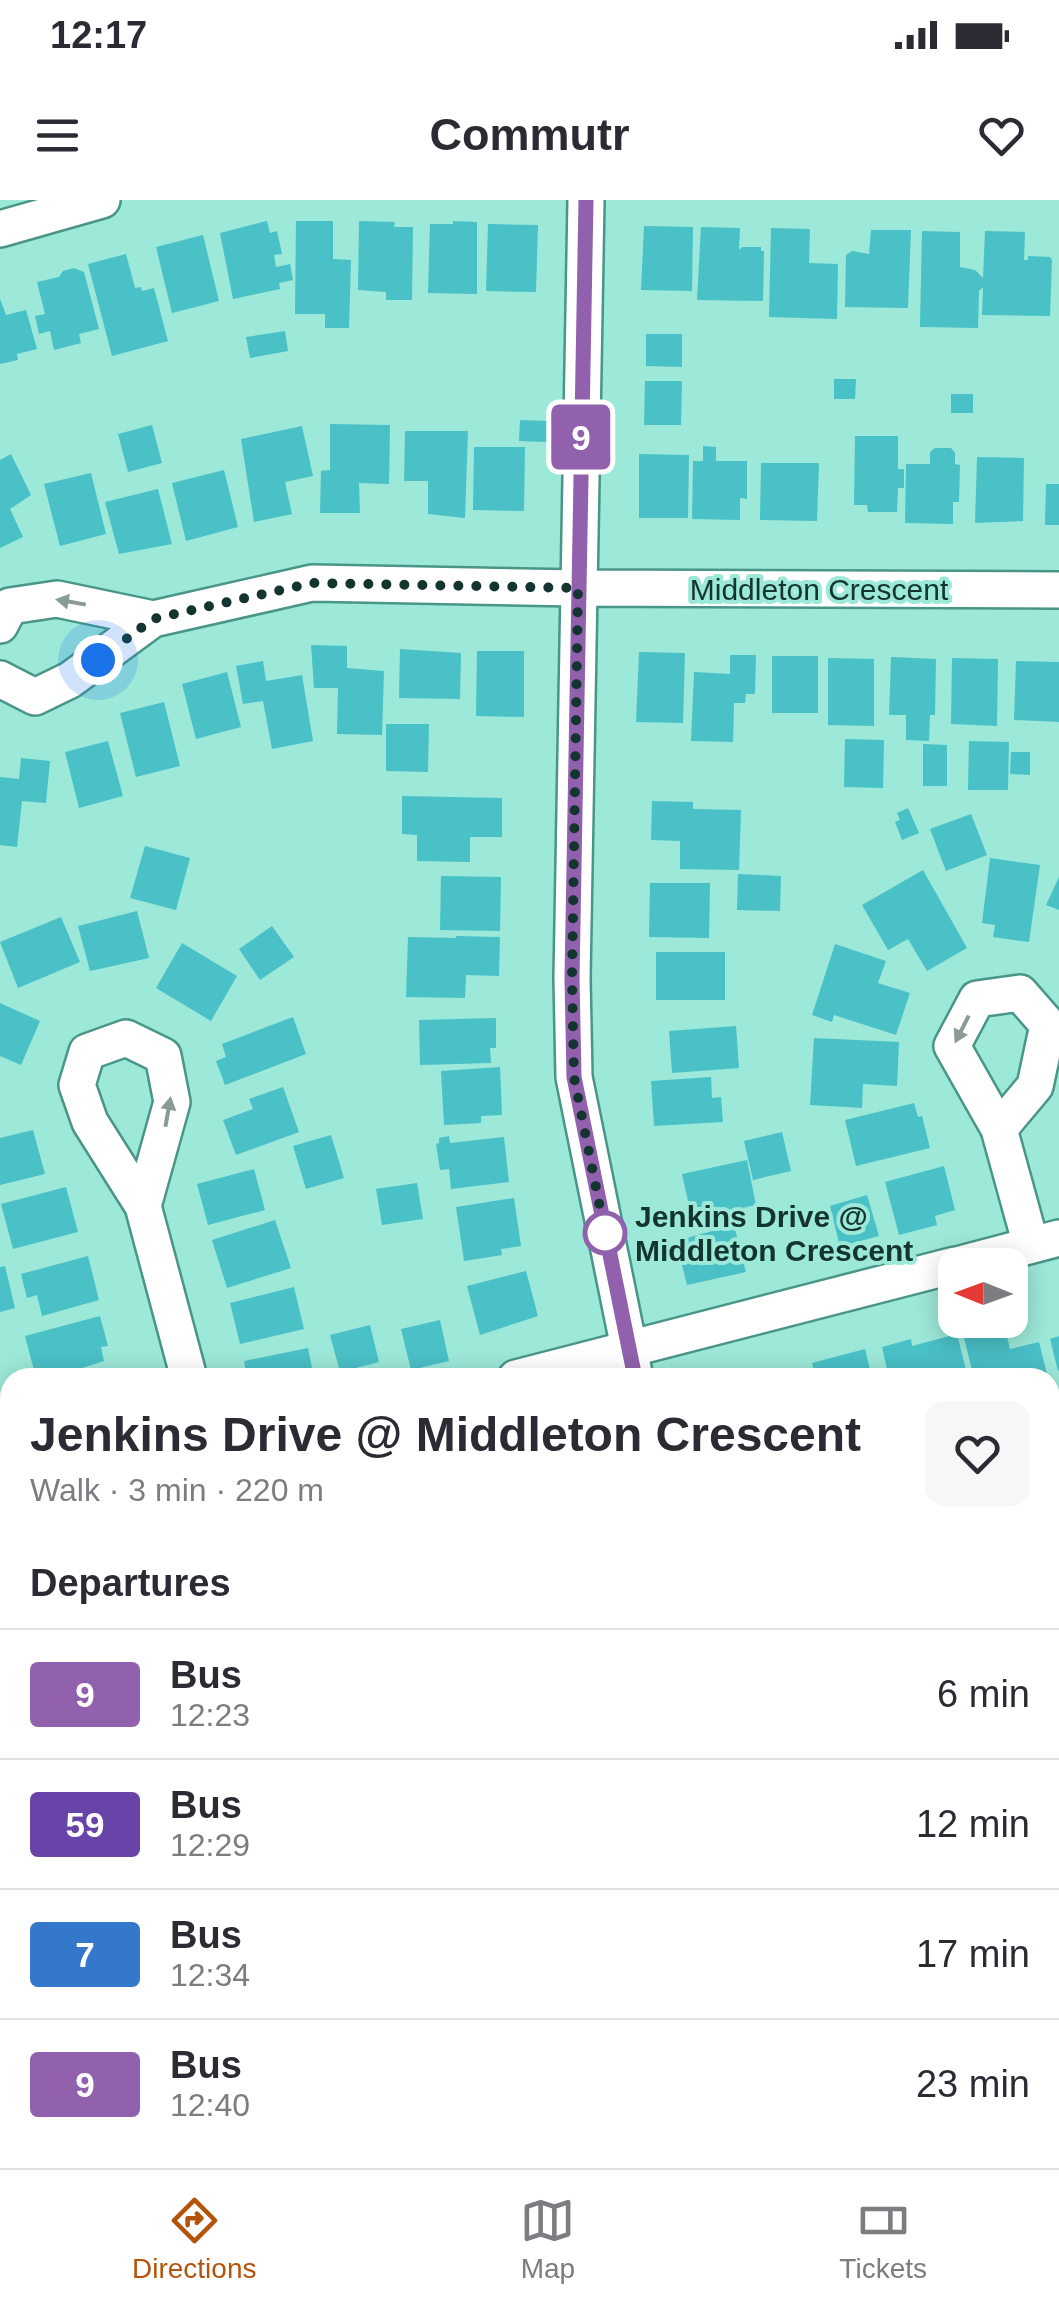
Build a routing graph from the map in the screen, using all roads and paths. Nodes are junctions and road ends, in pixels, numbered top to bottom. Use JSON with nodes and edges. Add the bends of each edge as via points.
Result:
{"nodes":[{"id":1,"x":102,"y":200,"type":"edge"},
{"id":2,"x":586,"y":200,"type":"edge"},
{"id":3,"x":0,"y":229,"type":"edge"},
{"id":4,"x":578,"y":588,"type":"junction"},
{"id":5,"x":1059,"y":590,"type":"edge"},
{"id":6,"x":153,"y":619,"type":"junction"},
{"id":7,"x":0,"y":625,"type":"edge"},
{"id":8,"x":0,"y":679,"type":"edge"},
{"id":9,"x":999,"y":1129,"type":"dead end"},
{"id":10,"x":144,"y":1206,"type":"dead end"},
{"id":11,"x":1045,"y":1242,"type":"edge"},
{"id":12,"x":938,"y":1270,"type":"edge"},
{"id":13,"x":631,"y":1364,"type":"edge"},
{"id":14,"x":186,"y":1368,"type":"edge"},
{"id":15,"x":598,"y":1368,"type":"edge"}],
"edges":[{"from":1,"to":3,"type":"street"},
{"from":2,"to":4,"type":"street"},
{"from":4,"to":5,"type":"street","name":"Middleton Crescent"},
{"from":4,"to":6,"type":"street","name":"Middleton Crescent","via":[[312,583]]},
{"from":4,"to":13,"type":"street","via":[[574,1077]]},
{"from":6,"to":7,"type":"street","one_way":true,"via":[[58,599],[10,606]]},
{"from":6,"to":8,"type":"street","via":[[70,680],[34,697]]},
{"from":9,"to":11,"type":"street"},
{"from":10,"to":14,"type":"street"},
{"from":12,"to":13,"type":"street"},
{"from":13,"to":15,"type":"street"}]}
